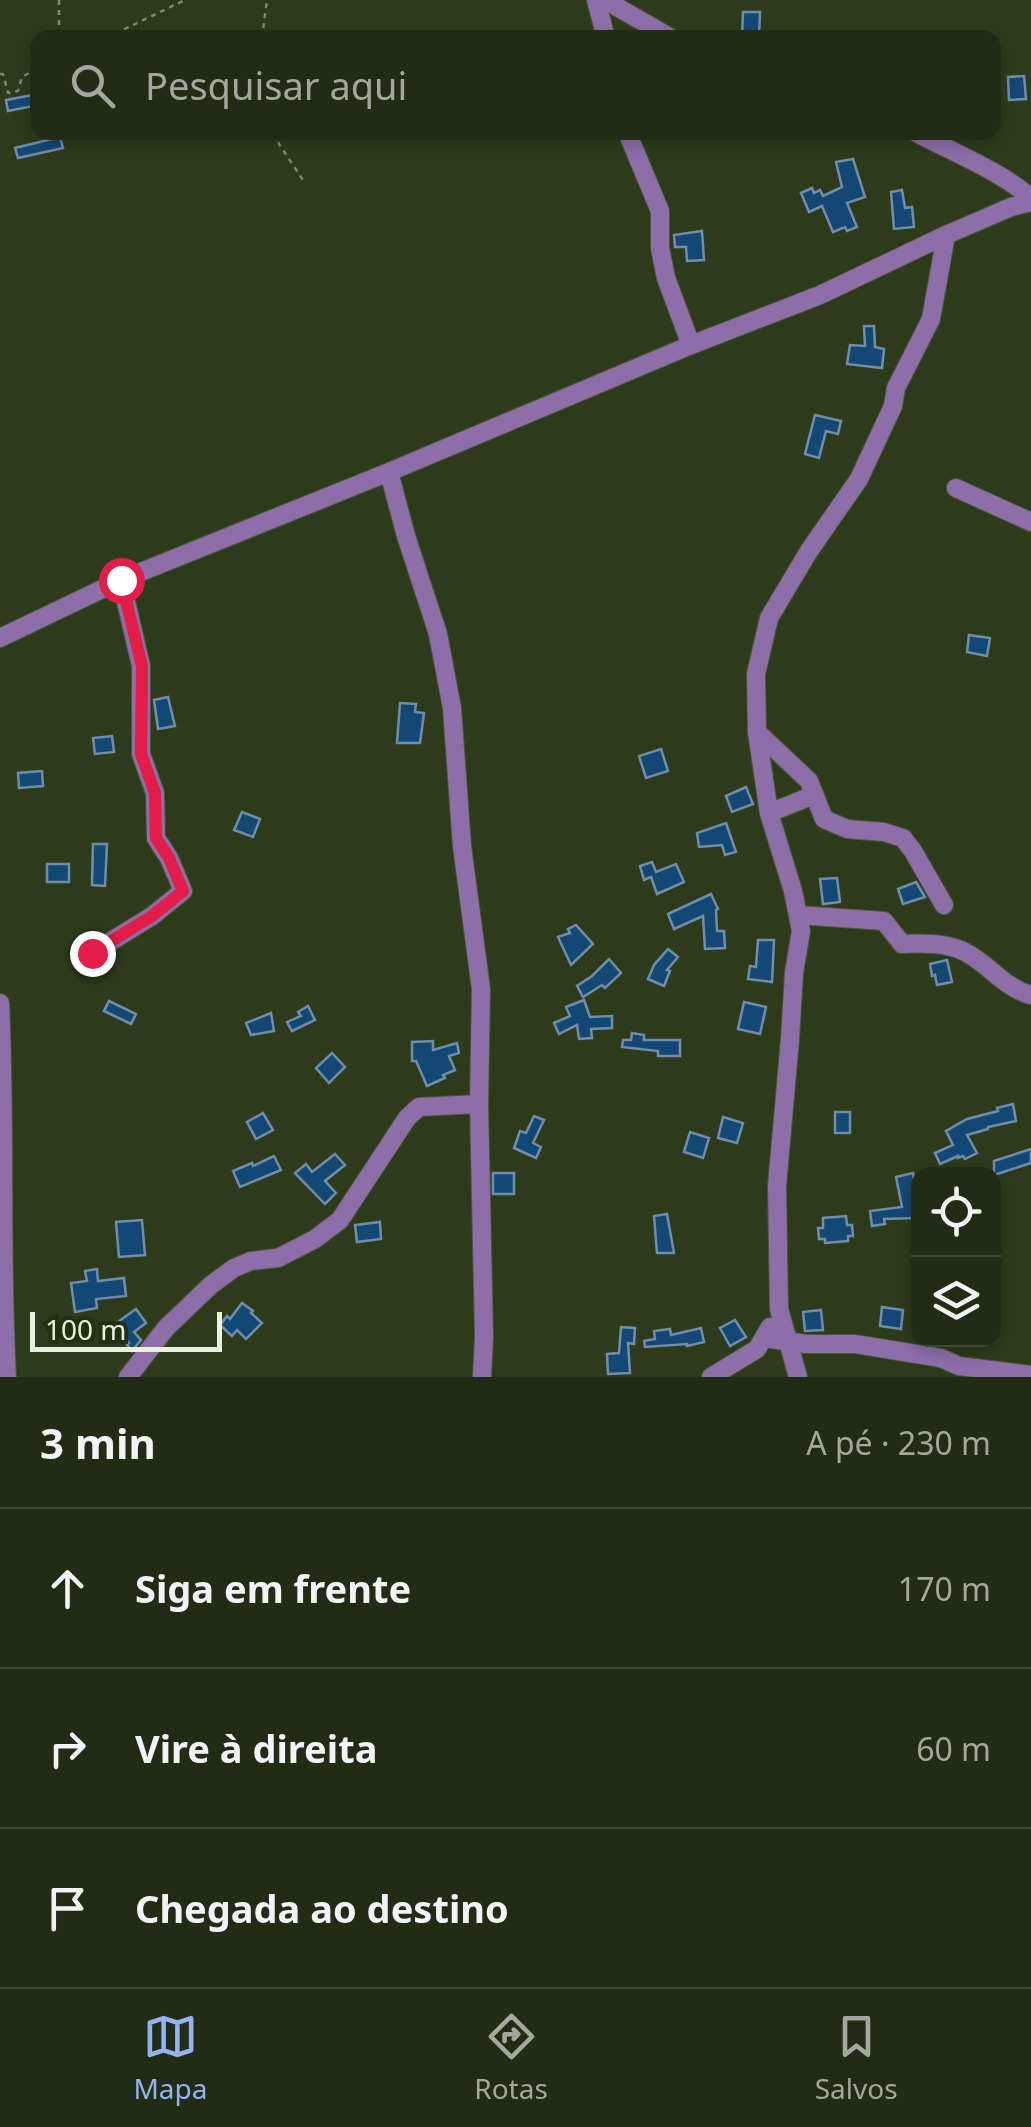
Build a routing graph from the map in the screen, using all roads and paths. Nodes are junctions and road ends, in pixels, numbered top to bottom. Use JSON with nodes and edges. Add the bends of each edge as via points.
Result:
{"nodes":[{"id":1,"x":59,"y":0,"type":"edge"},
{"id":2,"x":185,"y":0,"type":"edge"},
{"id":3,"x":267,"y":0,"type":"edge"},
{"id":4,"x":596,"y":0,"type":"edge"},
{"id":5,"x":604,"y":0,"type":"edge"},
{"id":6,"x":59,"y":30,"type":"edge"},
{"id":7,"x":123,"y":30,"type":"edge"},
{"id":8,"x":262,"y":30,"type":"edge"},
{"id":9,"x":604,"y":30,"type":"edge"},
{"id":10,"x":658,"y":30,"type":"edge"},
{"id":11,"x":30,"y":72,"type":"edge"},
{"id":12,"x":0,"y":74,"type":"edge"},
{"id":13,"x":278,"y":140,"type":"edge"},
{"id":14,"x":630,"y":140,"type":"edge"},
{"id":15,"x":930,"y":140,"type":"edge"},
{"id":16,"x":305,"y":183,"type":"dead end"},
{"id":17,"x":1031,"y":200,"type":"edge"},
{"id":18,"x":946,"y":235,"type":"junction"},
{"id":19,"x":692,"y":345,"type":"junction"},
{"id":20,"x":390,"y":472,"type":"junction"},
{"id":21,"x":956,"y":488,"type":"dead end"},
{"id":22,"x":1031,"y":522,"type":"edge"},
{"id":23,"x":121,"y":580,"type":"junction"},
{"id":24,"x":0,"y":638,"type":"edge"},
{"id":25,"x":757,"y":732,"type":"junction"},
{"id":26,"x":814,"y":795,"type":"junction"},
{"id":27,"x":769,"y":813,"type":"junction"},
{"id":28,"x":944,"y":905,"type":"dead end"},
{"id":29,"x":798,"y":915,"type":"junction"},
{"id":30,"x":92,"y":953,"type":"dead end"},
{"id":31,"x":1031,"y":995,"type":"edge"},
{"id":32,"x":0,"y":1003,"type":"edge"},
{"id":33,"x":2,"y":1070,"type":"edge"},
{"id":34,"x":479,"y":1104,"type":"junction"},
{"id":35,"x":779,"y":1309,"type":"junction"},
{"id":36,"x":2,"y":1325,"type":"edge"},
{"id":37,"x":764,"y":1338,"type":"junction"},
{"id":38,"x":786,"y":1340,"type":"junction"},
{"id":39,"x":1031,"y":1376,"type":"edge"},
{"id":40,"x":8,"y":1377,"type":"edge"},
{"id":41,"x":128,"y":1377,"type":"edge"},
{"id":42,"x":482,"y":1377,"type":"edge"},
{"id":43,"x":712,"y":1377,"type":"edge"},
{"id":44,"x":798,"y":1377,"type":"edge"}],
"edges":[{"from":1,"to":6,"type":"path"},
{"from":2,"to":7,"type":"path"},
{"from":3,"to":8,"type":"path"},
{"from":4,"to":9,"type":"street"},
{"from":5,"to":10,"type":"street"},
{"from":11,"to":12,"type":"path","via":[[18,91],[8,93]]},
{"from":13,"to":16,"type":"path"},
{"from":14,"to":19,"type":"street","via":[[660,212],[666,278]]},
{"from":15,"to":17,"type":"street"},
{"from":17,"to":18,"type":"street"},
{"from":18,"to":19,"type":"street"},
{"from":18,"to":25,"type":"street","via":[[931,319],[868,460],[769,618],[756,674]]},
{"from":19,"to":20,"type":"street"},
{"from":20,"to":23,"type":"street"},
{"from":20,"to":34,"type":"street","via":[[438,634],[452,708],[481,989]]},
{"from":21,"to":22,"type":"street"},
{"from":23,"to":24,"type":"street"},
{"from":23,"to":30,"type":"street","via":[[142,666],[141,754],[155,793],[156,838],[183,891]]},
{"from":25,"to":26,"type":"street","via":[[809,781]]},
{"from":25,"to":27,"type":"street"},
{"from":26,"to":27,"type":"street"},
{"from":26,"to":28,"type":"street","via":[[824,820],[902,838]]},
{"from":27,"to":29,"type":"street"},
{"from":29,"to":31,"type":"street","via":[[884,920],[902,944],[962,950]]},
{"from":29,"to":35,"type":"street","via":[[802,931],[777,1186]]},
{"from":32,"to":33,"type":"street"},
{"from":33,"to":36,"type":"street"},
{"from":34,"to":41,"type":"street","via":[[419,1107],[340,1220],[278,1258],[234,1268],[166,1328]]},
{"from":34,"to":42,"type":"street"},
{"from":35,"to":37,"type":"street"},
{"from":35,"to":38,"type":"street"},
{"from":36,"to":40,"type":"street"},
{"from":37,"to":38,"type":"street"},
{"from":37,"to":43,"type":"street"},
{"from":38,"to":39,"type":"street","via":[[854,1344]]},
{"from":38,"to":44,"type":"street"}]}
